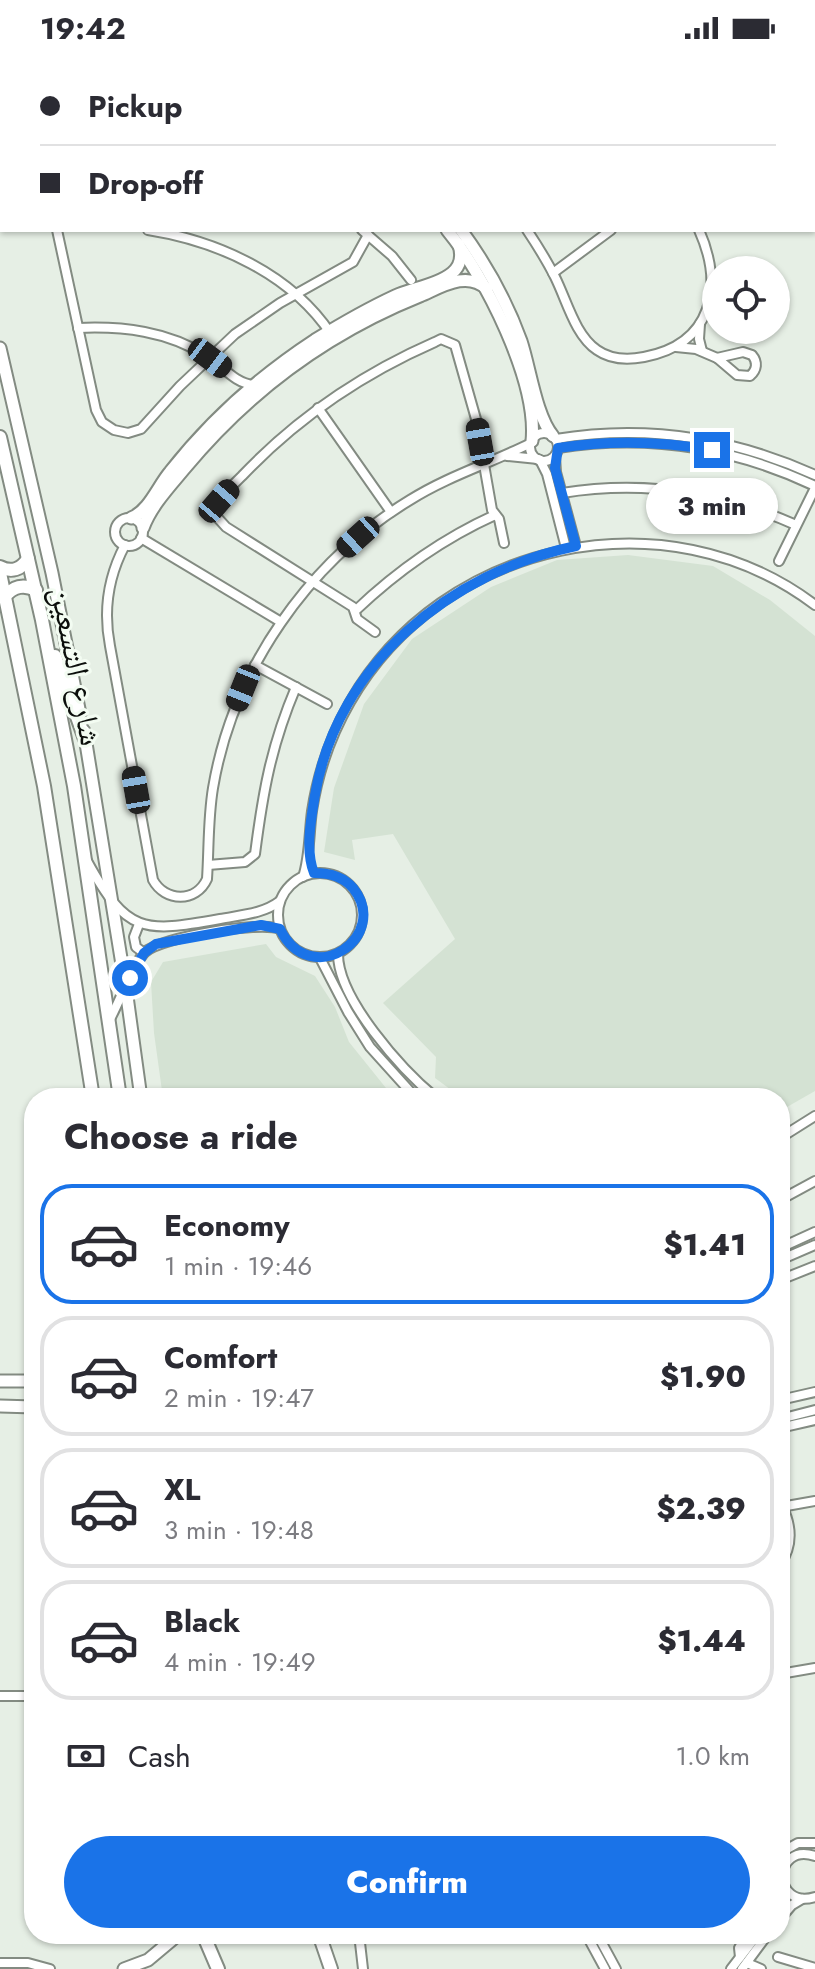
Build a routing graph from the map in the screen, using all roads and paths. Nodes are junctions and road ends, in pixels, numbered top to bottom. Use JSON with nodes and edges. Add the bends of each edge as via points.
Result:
{"nodes":[{"id":1,"x":57,"y":232,"type":"edge"},
{"id":2,"x":155,"y":232,"type":"edge"},
{"id":3,"x":365,"y":232,"type":"edge"},
{"id":4,"x":449,"y":232,"type":"edge"},
{"id":5,"x":462,"y":232,"type":"edge"},
{"id":6,"x":528,"y":232,"type":"edge"},
{"id":7,"x":608,"y":232,"type":"edge"},
{"id":8,"x":700,"y":232,"type":"edge"},
{"id":9,"x":459,"y":245,"type":"junction"},
{"id":10,"x":459,"y":264,"type":"junction"},
{"id":11,"x":553,"y":273,"type":"junction"},
{"id":12,"x":411,"y":280,"type":"dead end"},
{"id":13,"x":468,"y":280,"type":"junction"},
{"id":14,"x":487,"y":289,"type":"junction"},
{"id":15,"x":295,"y":294,"type":"junction"},
{"id":16,"x":701,"y":321,"type":"junction"},
{"id":17,"x":78,"y":328,"type":"junction"},
{"id":18,"x":332,"y":334,"type":"junction"},
{"id":19,"x":675,"y":347,"type":"junction"},
{"id":20,"x":0,"y":348,"type":"edge"},
{"id":21,"x":702,"y":351,"type":"junction"},
{"id":22,"x":210,"y":358,"type":"junction"},
{"id":23,"x":717,"y":358,"type":"dead end"},
{"id":24,"x":237,"y":380,"type":"junction"},
{"id":25,"x":254,"y":385,"type":"junction"},
{"id":26,"x":239,"y":399,"type":"junction"},
{"id":27,"x":318,"y":408,"type":"junction"},
{"id":28,"x":0,"y":437,"type":"edge"},
{"id":29,"x":531,"y":442,"type":"junction"},
{"id":30,"x":555,"y":445,"type":"junction"},
{"id":31,"x":507,"y":456,"type":"junction"},
{"id":32,"x":539,"y":460,"type":"junction"},
{"id":33,"x":484,"y":464,"type":"junction"},
{"id":34,"x":815,"y":475,"type":"edge"},
{"id":35,"x":815,"y":487,"type":"edge"},
{"id":36,"x":562,"y":493,"type":"junction"},
{"id":37,"x":391,"y":512,"type":"junction"},
{"id":38,"x":495,"y":515,"type":"junction"},
{"id":39,"x":131,"y":518,"type":"junction"},
{"id":40,"x":796,"y":525,"type":"junction"},
{"id":41,"x":142,"y":533,"type":"junction"},
{"id":42,"x":504,"y":543,"type":"dead end"},
{"id":43,"x":125,"y":545,"type":"junction"},
{"id":44,"x":571,"y":547,"type":"junction"},
{"id":45,"x":28,"y":559,"type":"junction"},
{"id":46,"x":779,"y":561,"type":"dead end"},
{"id":47,"x":0,"y":570,"type":"edge"},
{"id":48,"x":314,"y":581,"type":"junction"},
{"id":49,"x":36,"y":590,"type":"junction"},
{"id":50,"x":5,"y":596,"type":"junction"},
{"id":51,"x":815,"y":605,"type":"edge"},
{"id":52,"x":355,"y":611,"type":"junction"},
{"id":53,"x":42,"y":620,"type":"junction"},
{"id":54,"x":281,"y":622,"type":"junction"},
{"id":55,"x":375,"y":632,"type":"dead end"},
{"id":56,"x":255,"y":665,"type":"junction"},
{"id":57,"x":296,"y":687,"type":"junction"},
{"id":58,"x":327,"y":704,"type":"dead end"},
{"id":59,"x":85,"y":739,"type":"junction"},
{"id":60,"x":310,"y":839,"type":"junction"},
{"id":61,"x":85,"y":857,"type":"junction"},
{"id":62,"x":208,"y":865,"type":"junction"},
{"id":63,"x":314,"y":873,"type":"junction"},
{"id":64,"x":303,"y":877,"type":"junction"},
{"id":65,"x":111,"y":900,"type":"junction"},
{"id":66,"x":280,"y":901,"type":"junction"},
{"id":67,"x":139,"y":924,"type":"junction"},
{"id":68,"x":183,"y":926,"type":"junction"},
{"id":69,"x":154,"y":928,"type":"junction"},
{"id":70,"x":280,"y":929,"type":"junction"},
{"id":71,"x":185,"y":937,"type":"junction"},
{"id":72,"x":156,"y":944,"type":"junction"},
{"id":73,"x":144,"y":953,"type":"junction"},
{"id":74,"x":338,"y":954,"type":"junction"},
{"id":75,"x":320,"y":958,"type":"junction"},
{"id":76,"x":126,"y":989,"type":"junction"},
{"id":77,"x":110,"y":1019,"type":"junction"},
{"id":78,"x":91,"y":1088,"type":"edge"},
{"id":79,"x":119,"y":1088,"type":"edge"},
{"id":80,"x":140,"y":1088,"type":"edge"},
{"id":81,"x":405,"y":1088,"type":"edge"},
{"id":82,"x":425,"y":1088,"type":"edge"},
{"id":83,"x":815,"y":1116,"type":"edge"},
{"id":84,"x":790,"y":1132,"type":"edge"},
{"id":85,"x":815,"y":1181,"type":"edge"},
{"id":86,"x":790,"y":1195,"type":"edge"},
{"id":87,"x":815,"y":1232,"type":"edge"},
{"id":88,"x":790,"y":1243,"type":"edge"},
{"id":89,"x":815,"y":1245,"type":"edge"},
{"id":90,"x":790,"y":1256,"type":"edge"},
{"id":91,"x":815,"y":1266,"type":"edge"},
{"id":92,"x":790,"y":1276,"type":"edge"},
{"id":93,"x":0,"y":1381,"type":"edge"},
{"id":94,"x":24,"y":1381,"type":"edge"},
{"id":95,"x":815,"y":1392,"type":"edge"},
{"id":96,"x":790,"y":1398,"type":"edge"},
{"id":97,"x":0,"y":1406,"type":"edge"},
{"id":98,"x":24,"y":1407,"type":"edge"},
{"id":99,"x":815,"y":1410,"type":"edge"},
{"id":100,"x":792,"y":1420,"type":"joint"},
{"id":101,"x":815,"y":1420,"type":"edge"},
{"id":102,"x":815,"y":1501,"type":"edge"},
{"id":103,"x":790,"y":1505,"type":"edge"},
{"id":104,"x":815,"y":1668,"type":"edge"},
{"id":105,"x":790,"y":1672,"type":"edge"},
{"id":106,"x":0,"y":1696,"type":"edge"},
{"id":107,"x":24,"y":1696,"type":"edge"},
{"id":108,"x":815,"y":1843,"type":"edge"},
{"id":109,"x":790,"y":1847,"type":"edge"},
{"id":110,"x":815,"y":1856,"type":"edge"},
{"id":111,"x":790,"y":1860,"type":"edge"},
{"id":112,"x":790,"y":1893,"type":"edge"},
{"id":113,"x":815,"y":1897,"type":"edge"},
{"id":114,"x":802,"y":1899,"type":"junction"},
{"id":115,"x":790,"y":1906,"type":"edge"},
{"id":116,"x":170,"y":1944,"type":"edge"},
{"id":117,"x":207,"y":1944,"type":"edge"},
{"id":118,"x":322,"y":1944,"type":"edge"},
{"id":119,"x":360,"y":1944,"type":"edge"},
{"id":120,"x":591,"y":1944,"type":"edge"},
{"id":121,"x":602,"y":1944,"type":"edge"},
{"id":122,"x":745,"y":1944,"type":"edge"},
{"id":123,"x":752,"y":1944,"type":"edge"},
{"id":124,"x":778,"y":1957,"type":"dead end"},
{"id":125,"x":0,"y":1963,"type":"edge"},
{"id":126,"x":743,"y":1963,"type":"edge"},
{"id":127,"x":152,"y":1964,"type":"edge"},
{"id":128,"x":793,"y":1965,"type":"edge"},
{"id":129,"x":815,"y":1968,"type":"edge"},
{"id":130,"x":50,"y":1969,"type":"edge"},
{"id":131,"x":124,"y":1969,"type":"edge"},
{"id":132,"x":218,"y":1969,"type":"edge"},
{"id":133,"x":331,"y":1969,"type":"edge"},
{"id":134,"x":363,"y":1969,"type":"edge"},
{"id":135,"x":605,"y":1969,"type":"edge"},
{"id":136,"x":616,"y":1969,"type":"edge"},
{"id":137,"x":731,"y":1969,"type":"edge"},
{"id":138,"x":761,"y":1969,"type":"edge"}],
"edges":[{"from":1,"to":17,"type":"street"},
{"from":2,"to":15,"type":"street","via":[[218,249]]},
{"from":3,"to":12,"type":"street"},
{"from":3,"to":15,"type":"street","via":[[353,262]]},
{"from":4,"to":9,"type":"street"},
{"from":5,"to":30,"type":"street","via":[[505,303]]},
{"from":6,"to":11,"type":"street"},
{"from":7,"to":11,"type":"street"},
{"from":8,"to":16,"type":"street","via":[[713,278]]},
{"from":9,"to":10,"type":"street"},
{"from":9,"to":14,"type":"street"},
{"from":10,"to":13,"type":"street","via":[[468,269]]},
{"from":10,"to":18,"type":"street","via":[[452,273],[381,303]]},
{"from":11,"to":19,"type":"street","via":[[580,332],[595,349],[615,358],[637,358]]},
{"from":13,"to":14,"type":"street"},
{"from":13,"to":18,"type":"street"},
{"from":14,"to":29,"type":"street","via":[[522,378],[532,420]]},
{"from":15,"to":18,"type":"street"},
{"from":15,"to":22,"type":"street","via":[[249,323]]},
{"from":16,"to":19,"type":"street"},
{"from":16,"to":21,"type":"street"},
{"from":17,"to":22,"type":"street","via":[[156,334]]},
{"from":17,"to":22,"type":"street","via":[[98,416],[120,432],[147,425]]},
{"from":18,"to":25,"type":"street"},
{"from":18,"to":41,"type":"street","via":[[215,434],[163,495]]},
{"from":19,"to":21,"type":"street"},
{"from":20,"to":59,"type":"street"},
{"from":21,"to":23,"type":"street"},
{"from":22,"to":24,"type":"street"},
{"from":24,"to":25,"type":"street"},
{"from":24,"to":26,"type":"street"},
{"from":25,"to":26,"type":"street"},
{"from":26,"to":39,"type":"street","via":[[181,458],[143,511]]},
{"from":27,"to":33,"type":"street","via":[[393,362],[441,339],[449,341],[465,374]]},
{"from":27,"to":37,"type":"street"},
{"from":27,"to":48,"type":"street","via":[[253,464],[215,511],[221,524]]},
{"from":28,"to":45,"type":"main road","name":"شارع التسعين"},
{"from":29,"to":30,"type":"street","via":[[541,434]]},
{"from":29,"to":31,"type":"street"},
{"from":29,"to":32,"type":"street","via":[[531,452]]},
{"from":30,"to":32,"type":"street","via":[[546,461]]},
{"from":30,"to":34,"type":"street","via":[[623,432],[691,436],[758,451]]},
{"from":30,"to":35,"type":"street","via":[[690,446],[755,461]]},
{"from":30,"to":36,"type":"street"},
{"from":31,"to":32,"type":"street"},
{"from":31,"to":33,"type":"street"},
{"from":32,"to":44,"type":"street"},
{"from":33,"to":37,"type":"street"},
{"from":33,"to":38,"type":"street"},
{"from":35,"to":40,"type":"street"},
{"from":36,"to":40,"type":"street","via":[[622,486],[682,490],[741,503]]},
{"from":36,"to":44,"type":"street"},
{"from":37,"to":48,"type":"street"},
{"from":38,"to":42,"type":"street"},
{"from":38,"to":52,"type":"street","via":[[422,555]]},
{"from":39,"to":41,"type":"street"},
{"from":39,"to":43,"type":"street","via":[[115,528]]},
{"from":40,"to":46,"type":"street"},
{"from":41,"to":43,"type":"street","via":[[131,546]]},
{"from":41,"to":54,"type":"street"},
{"from":43,"to":62,"type":"street","via":[[110,581],[107,633],[153,880],[168,895],[188,896],[204,885]]},
{"from":44,"to":51,"type":"street","via":[[614,542],[690,549],[766,574]]},
{"from":44,"to":60,"type":"street","via":[[480,578],[429,611],[385,652],[336,728],[317,785]]},
{"from":45,"to":47,"type":"main road","via":[[18,568]]},
{"from":45,"to":49,"type":"main road","name":"شارع التسعين"},
{"from":47,"to":50,"type":"main road","name":"شارع التسعين"},
{"from":48,"to":52,"type":"street"},
{"from":48,"to":54,"type":"street"},
{"from":49,"to":50,"type":"main road","via":[[16,587]]},
{"from":49,"to":53,"type":"main road","name":"شارع التسعين"},
{"from":50,"to":78,"type":"main road","name":"شارع التسعين","via":[[44,786]]},
{"from":52,"to":55,"type":"street","via":[[357,619]]},
{"from":53,"to":59,"type":"main road"},
{"from":53,"to":61,"type":"main road","name":"شارع التسعين"},
{"from":54,"to":56,"type":"street"},
{"from":56,"to":57,"type":"street"},
{"from":56,"to":62,"type":"street","via":[[218,761]]},
{"from":57,"to":58,"type":"street"},
{"from":57,"to":62,"type":"street","via":[[265,778],[255,854],[245,862]]},
{"from":59,"to":65,"type":"street"},
{"from":60,"to":63,"type":"street"},
{"from":60,"to":64,"type":"street"},
{"from":61,"to":65,"type":"street"},
{"from":61,"to":77,"type":"main road","name":"شارع التسعين"},
{"from":63,"to":64,"type":"street"},
{"from":63,"to":74,"type":"street","via":[[341,878],[359,898],[359,931]]},
{"from":64,"to":66,"type":"street"},
{"from":65,"to":67,"type":"street"},
{"from":65,"to":76,"type":"street"},
{"from":66,"to":68,"type":"street","via":[[261,912]]},
{"from":66,"to":70,"type":"street"},
{"from":67,"to":69,"type":"street"},
{"from":67,"to":73,"type":"street","via":[[134,937]]},
{"from":68,"to":69,"type":"street"},
{"from":68,"to":71,"type":"street"},
{"from":69,"to":72,"type":"street"},
{"from":70,"to":71,"type":"street","via":[[261,925]]},
{"from":70,"to":75,"type":"street","via":[[291,946]]},
{"from":71,"to":72,"type":"street"},
{"from":72,"to":73,"type":"street"},
{"from":73,"to":76,"type":"street"},
{"from":74,"to":75,"type":"street"},
{"from":74,"to":82,"type":"street","via":[[368,1024]]},
{"from":75,"to":81,"type":"street","via":[[368,1045]]},
{"from":76,"to":77,"type":"street"},
{"from":76,"to":80,"type":"street"},
{"from":77,"to":79,"type":"main road","name":"شارع التسعين"},
{"from":83,"to":84,"type":"street"},
{"from":85,"to":86,"type":"street"},
{"from":87,"to":88,"type":"street"},
{"from":89,"to":90,"type":"street"},
{"from":91,"to":92,"type":"street"},
{"from":93,"to":94,"type":"street"},
{"from":95,"to":96,"type":"street"},
{"from":97,"to":98,"type":"street"},
{"from":99,"to":100,"type":"street"},
{"from":100,"to":101,"type":"street"},
{"from":102,"to":103,"type":"street"},
{"from":104,"to":105,"type":"street"},
{"from":106,"to":107,"type":"street"},
{"from":108,"to":109,"type":"street"},
{"from":110,"to":111,"type":"street"},
{"from":112,"to":114,"type":"street"},
{"from":113,"to":114,"type":"street"},
{"from":114,"to":115,"type":"street"},
{"from":116,"to":127,"type":"street"},
{"from":117,"to":132,"type":"main road"},
{"from":118,"to":133,"type":"main road"},
{"from":119,"to":134,"type":"street"},
{"from":120,"to":135,"type":"street"},
{"from":121,"to":136,"type":"street"},
{"from":122,"to":126,"type":"street","via":[[739,1948]]},
{"from":123,"to":126,"type":"street"},
{"from":124,"to":128,"type":"street"},
{"from":125,"to":130,"type":"street"},
{"from":126,"to":137,"type":"street"},
{"from":126,"to":138,"type":"street"},
{"from":127,"to":131,"type":"street"},
{"from":128,"to":129,"type":"street"}]}
